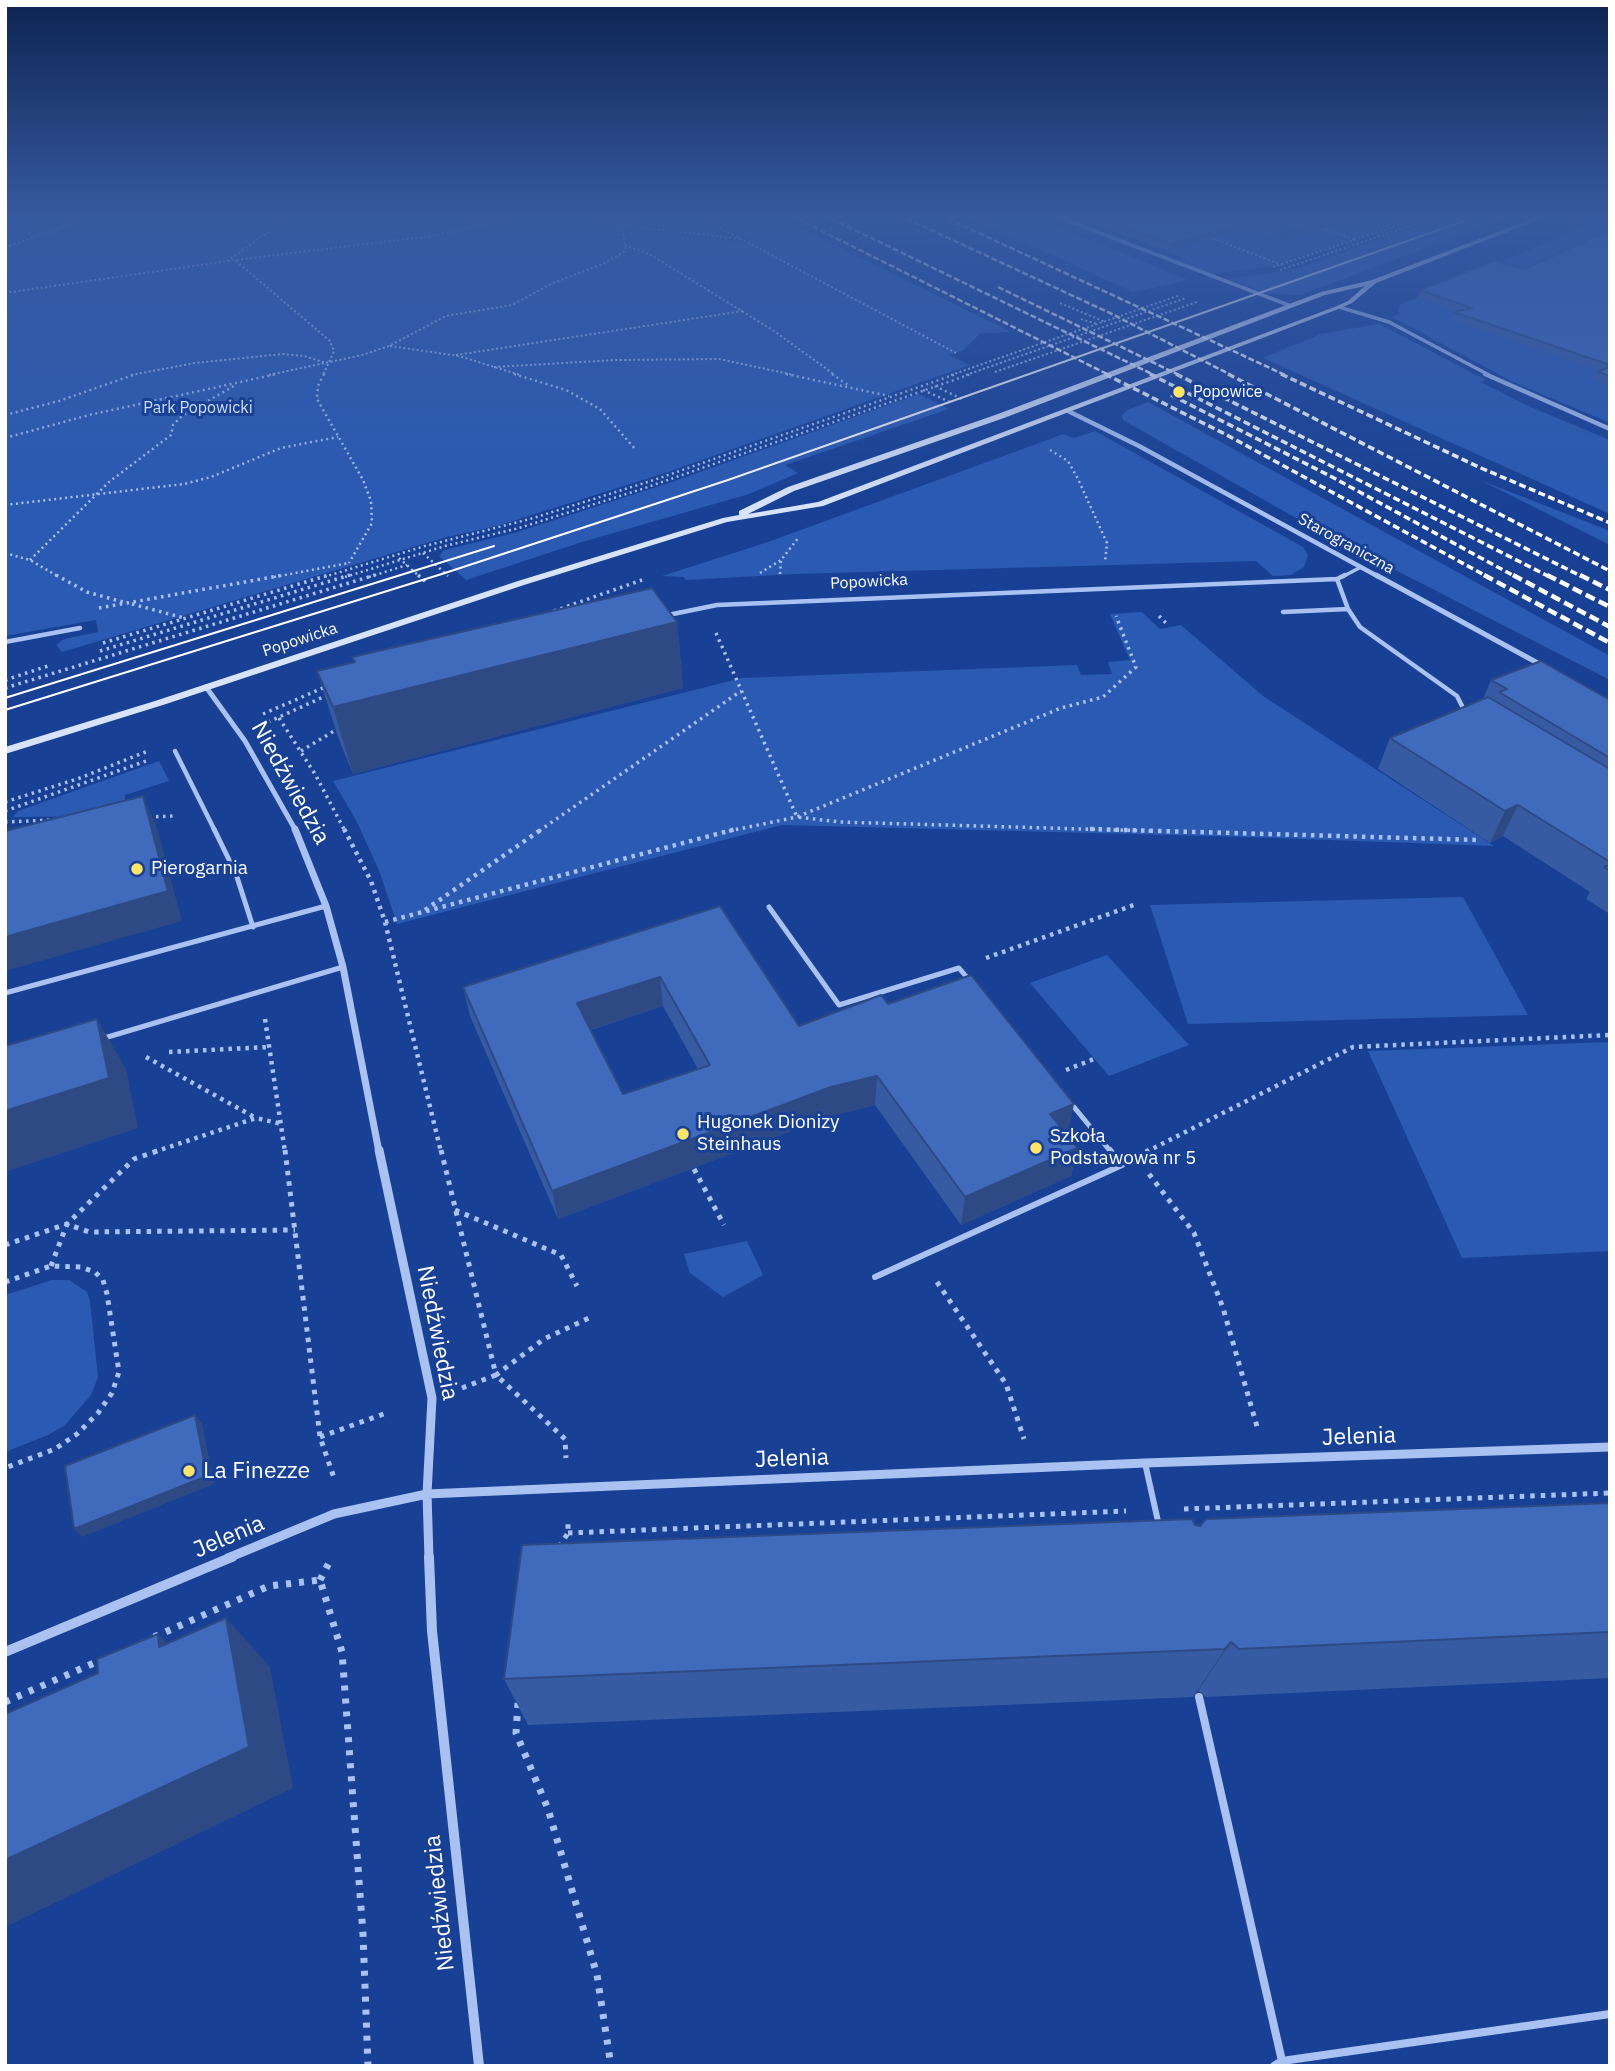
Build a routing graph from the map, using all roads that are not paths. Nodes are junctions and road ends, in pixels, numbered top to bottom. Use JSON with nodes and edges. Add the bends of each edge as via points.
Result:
{"nodes":[{"id":1,"x":1276,"y":312,"type":"edge"},
{"id":2,"x":1327,"y":312,"type":"edge"},
{"id":3,"x":1354,"y":312,"type":"edge"},
{"id":4,"x":1068,"y":411,"type":"junction"},
{"id":5,"x":1610,"y":429,"type":"edge"},
{"id":6,"x":726,"y":520,"type":"junction"},
{"id":7,"x":1360,"y":567,"type":"junction"},
{"id":8,"x":1337,"y":579,"type":"junction"},
{"id":9,"x":1348,"y":610,"type":"junction"},
{"id":10,"x":1283,"y":612,"type":"dead end"},
{"id":11,"x":655,"y":618,"type":"edge"},
{"id":12,"x":80,"y":628,"type":"dead end"},
{"id":13,"x":5,"y":642,"type":"edge"},
{"id":14,"x":1550,"y":670,"type":"edge"},
{"id":15,"x":206,"y":687,"type":"junction"},
{"id":16,"x":1467,"y":717,"type":"edge"},
{"id":17,"x":5,"y":751,"type":"edge"},
{"id":18,"x":175,"y":751,"type":"road end"},
{"id":19,"x":326,"y":906,"type":"junction"},
{"id":20,"x":769,"y":907,"type":"dead end"},
{"id":21,"x":253,"y":927,"type":"junction"},
{"id":22,"x":343,"y":967,"type":"junction"},
{"id":23,"x":975,"y":988,"type":"edge"},
{"id":24,"x":5,"y":993,"type":"edge"},
{"id":25,"x":89,"y":1043,"type":"edge"},
{"id":26,"x":1049,"y":1077,"type":"edge"},
{"id":27,"x":875,"y":1277,"type":"dead end"},
{"id":28,"x":1610,"y":1447,"type":"edge"},
{"id":29,"x":1144,"y":1463,"type":"junction"},
{"id":30,"x":427,"y":1494,"type":"junction"},
{"id":31,"x":1162,"y":1535,"type":"edge"},
{"id":32,"x":5,"y":1652,"type":"edge"},
{"id":33,"x":1199,"y":1697,"type":"edge"},
{"id":34,"x":1610,"y":2014,"type":"edge"},
{"id":35,"x":1278,"y":2063,"type":"edge"},
{"id":36,"x":479,"y":2066,"type":"edge"}],
"edges":[{"from":1,"to":6,"type":"street","name":"Popowicka","via":[[1001,416],[791,489]]},
{"from":2,"to":4,"type":"street","name":"Popowicka"},
{"from":3,"to":5,"type":"street","via":[[1389,322],[1503,383]]},
{"from":4,"to":6,"type":"street","name":"Popowicka","via":[[820,504]]},
{"from":4,"to":7,"type":"street","name":"Starograniczna"},
{"from":6,"to":15,"type":"street","name":"Popowicka"},
{"from":7,"to":8,"type":"lane","name":"Popowicka"},
{"from":7,"to":14,"type":"street","name":"Starograniczna"},
{"from":8,"to":9,"type":"lane"},
{"from":8,"to":11,"type":"lane","name":"Popowicka","via":[[717,605]]},
{"from":9,"to":10,"type":"lane"},
{"from":9,"to":16,"type":"lane","via":[[1360,628],[1457,696]]},
{"from":12,"to":13,"type":"lane"},
{"from":15,"to":17,"type":"street","name":"Popowicka"},
{"from":15,"to":19,"type":"street","name":"Niedźwiedzia","via":[[245,741],[291,822]]},
{"from":18,"to":21,"type":"lane","via":[[236,874]]},
{"from":19,"to":21,"type":"lane"},
{"from":19,"to":22,"type":"street","name":"Niedźwiedzia"},
{"from":20,"to":23,"type":"lane","via":[[839,1005],[959,968]]},
{"from":21,"to":24,"type":"lane"},
{"from":22,"to":25,"type":"lane"},
{"from":22,"to":30,"type":"street","name":"Niedźwiedzia","via":[[432,1398]]},
{"from":26,"to":27,"type":"lane","via":[[1122,1165]]},
{"from":28,"to":29,"type":"street","name":"Jelenia"},
{"from":29,"to":30,"type":"street","name":"Jelenia"},
{"from":29,"to":31,"type":"lane"},
{"from":30,"to":32,"type":"street","name":"Jelenia","via":[[334,1514]]},
{"from":30,"to":36,"type":"street","name":"Niedźwiedzia","via":[[432,1631]]},
{"from":33,"to":35,"type":"lane"},
{"from":34,"to":35,"type":"lane"}]}
